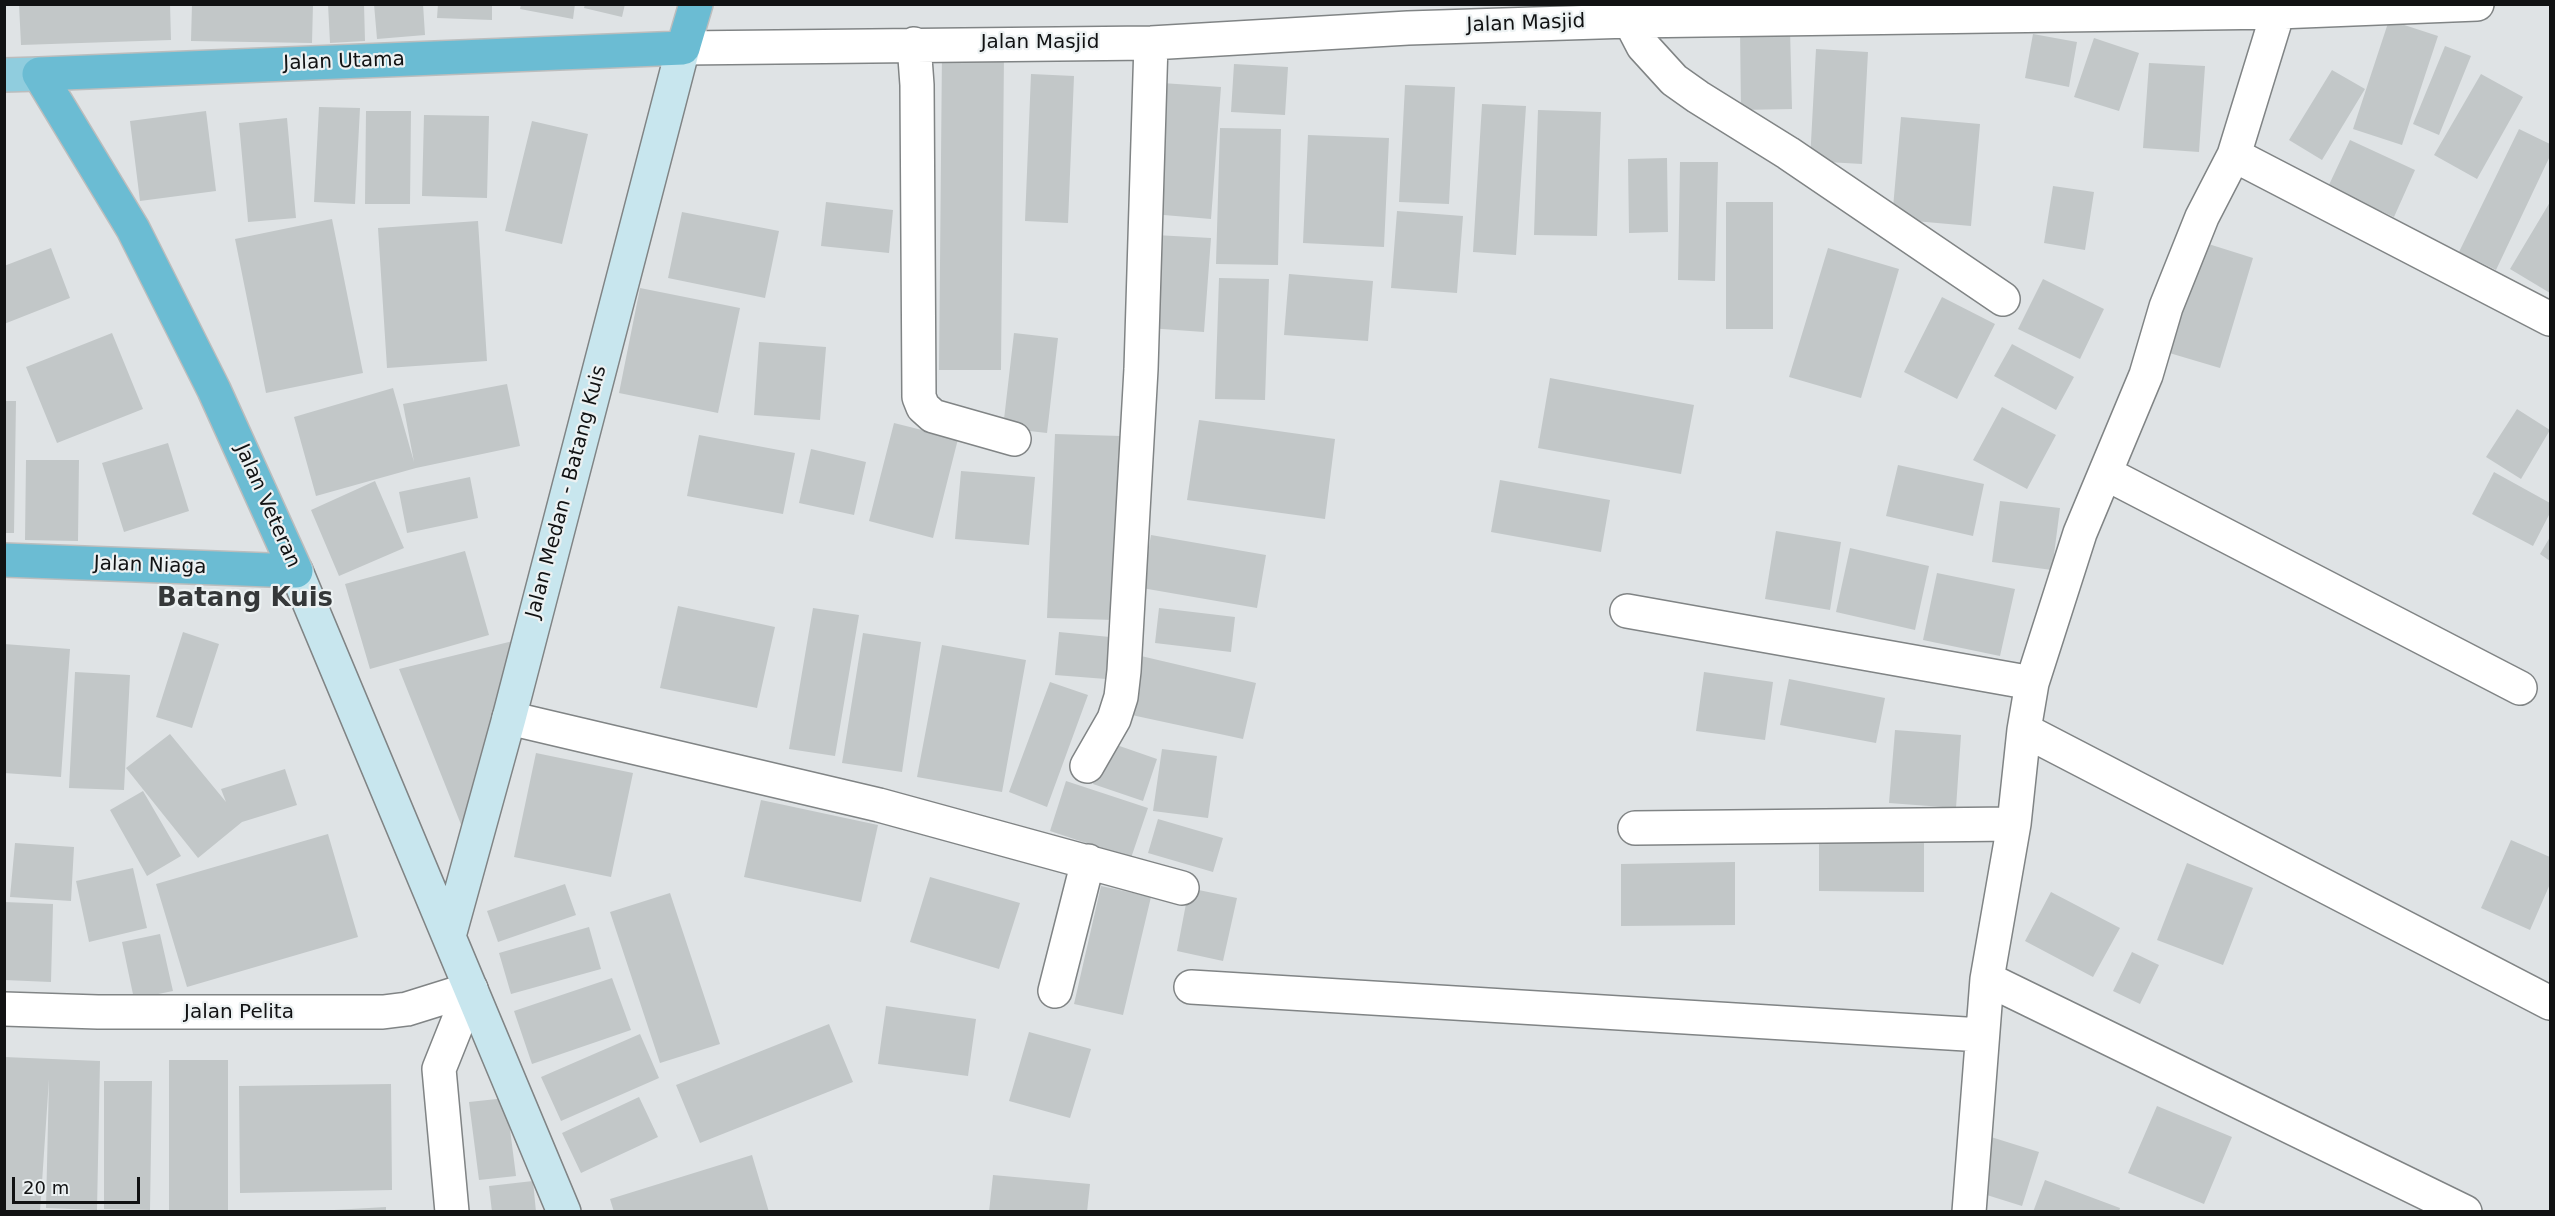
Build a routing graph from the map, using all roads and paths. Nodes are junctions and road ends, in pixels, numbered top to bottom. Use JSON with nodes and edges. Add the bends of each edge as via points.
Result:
{"nodes":[{"id":1,"x":696,"y":4,"type":"edge"},
{"id":2,"x":2476,"y":4,"type":"edge"},
{"id":3,"x":2278,"y":12,"type":"junction"},
{"id":4,"x":1630,"y":21,"type":"junction"},
{"id":5,"x":1151,"y":43,"type":"junction"},
{"id":6,"x":914,"y":44,"type":"junction"},
{"id":7,"x":683,"y":48,"type":"junction"},
{"id":8,"x":39,"y":74,"type":"junction"},
{"id":9,"x":4,"y":75,"type":"edge"},
{"id":10,"x":2234,"y":155,"type":"junction"},
{"id":11,"x":2003,"y":299,"type":"dead end"},
{"id":12,"x":2550,"y":319,"type":"edge"},
{"id":13,"x":1014,"y":439,"type":"dead end"},
{"id":14,"x":2105,"y":473,"type":"junction"},
{"id":15,"x":4,"y":560,"type":"edge"},
{"id":16,"x":296,"y":571,"type":"junction"},
{"id":17,"x":1627,"y":611,"type":"dead end"},
{"id":18,"x":2032,"y":684,"type":"junction"},
{"id":19,"x":2520,"y":688,"type":"dead end"},
{"id":20,"x":509,"y":718,"type":"junction"},
{"id":21,"x":2024,"y":730,"type":"junction"},
{"id":22,"x":1087,"y":766,"type":"dead end"},
{"id":23,"x":2014,"y":824,"type":"junction"},
{"id":24,"x":1635,"y":828,"type":"dead end"},
{"id":25,"x":1088,"y":861,"type":"junction"},
{"id":26,"x":1182,"y":888,"type":"dead end"},
{"id":27,"x":449,"y":936,"type":"junction"},
{"id":28,"x":1986,"y":979,"type":"junction"},
{"id":29,"x":1191,"y":987,"type":"dead end"},
{"id":30,"x":471,"y":989,"type":"junction"},
{"id":31,"x":1055,"y":991,"type":"dead end"},
{"id":32,"x":2550,"y":1003,"type":"edge"},
{"id":33,"x":4,"y":1009,"type":"edge"},
{"id":34,"x":1982,"y":1035,"type":"junction"},
{"id":35,"x":452,"y":1212,"type":"edge"},
{"id":36,"x":564,"y":1212,"type":"edge"},
{"id":37,"x":1969,"y":1212,"type":"edge"},
{"id":38,"x":2465,"y":1212,"type":"edge"}],
"edges":[{"from":1,"to":7,"type":"highway"},
{"from":2,"to":3,"type":"street","name":"Jalan Masjid"},
{"from":3,"to":4,"type":"street","name":"Jalan Masjid"},
{"from":3,"to":10,"type":"street"},
{"from":4,"to":5,"type":"street","name":"Jalan Masjid","via":[[1408,28]]},
{"from":4,"to":11,"type":"street","via":[[1643,46],[1674,80]]},
{"from":5,"to":6,"type":"street","name":"Jalan Masjid"},
{"from":5,"to":22,"type":"street","via":[[1141,369],[1124,671],[1114,719]]},
{"from":6,"to":7,"type":"street","name":"Jalan Masjid"},
{"from":6,"to":13,"type":"street","via":[[919,397],[933,416]]},
{"from":7,"to":8,"type":"highway","name":"Jalan Utama"},
{"from":7,"to":20,"type":"main road","name":"Jalan Medan - Batang Kuis"},
{"from":8,"to":9,"type":"main road","name":"Jalan Utama"},
{"from":8,"to":16,"type":"highway","name":"Jalan Veteran","via":[[133,229],[214,390]]},
{"from":10,"to":12,"type":"street"},
{"from":10,"to":14,"type":"street","via":[[2198,227],[2166,307],[2146,375]]},
{"from":14,"to":18,"type":"street","via":[[2080,533]]},
{"from":14,"to":19,"type":"street"},
{"from":15,"to":16,"type":"highway","name":"Jalan Niaga"},
{"from":16,"to":27,"type":"main road","name":"Jalan Veteran"},
{"from":17,"to":18,"type":"street"},
{"from":18,"to":21,"type":"street"},
{"from":20,"to":25,"type":"street","via":[[879,805]]},
{"from":20,"to":27,"type":"main road","name":"Jalan Medan - Batang Kuis"},
{"from":21,"to":23,"type":"street"},
{"from":21,"to":32,"type":"street"},
{"from":23,"to":24,"type":"street"},
{"from":23,"to":28,"type":"street"},
{"from":25,"to":26,"type":"street"},
{"from":25,"to":31,"type":"street"},
{"from":27,"to":30,"type":"main road","name":"Jalan Veteran"},
{"from":28,"to":34,"type":"street"},
{"from":28,"to":38,"type":"street"},
{"from":29,"to":34,"type":"street"},
{"from":30,"to":33,"type":"street","name":"Jalan Pelita","via":[[407,1009],[383,1012]]},
{"from":30,"to":35,"type":"street","via":[[438,1069]]},
{"from":30,"to":36,"type":"main road","name":"Jalan Veteran"},
{"from":34,"to":37,"type":"street"}]}
